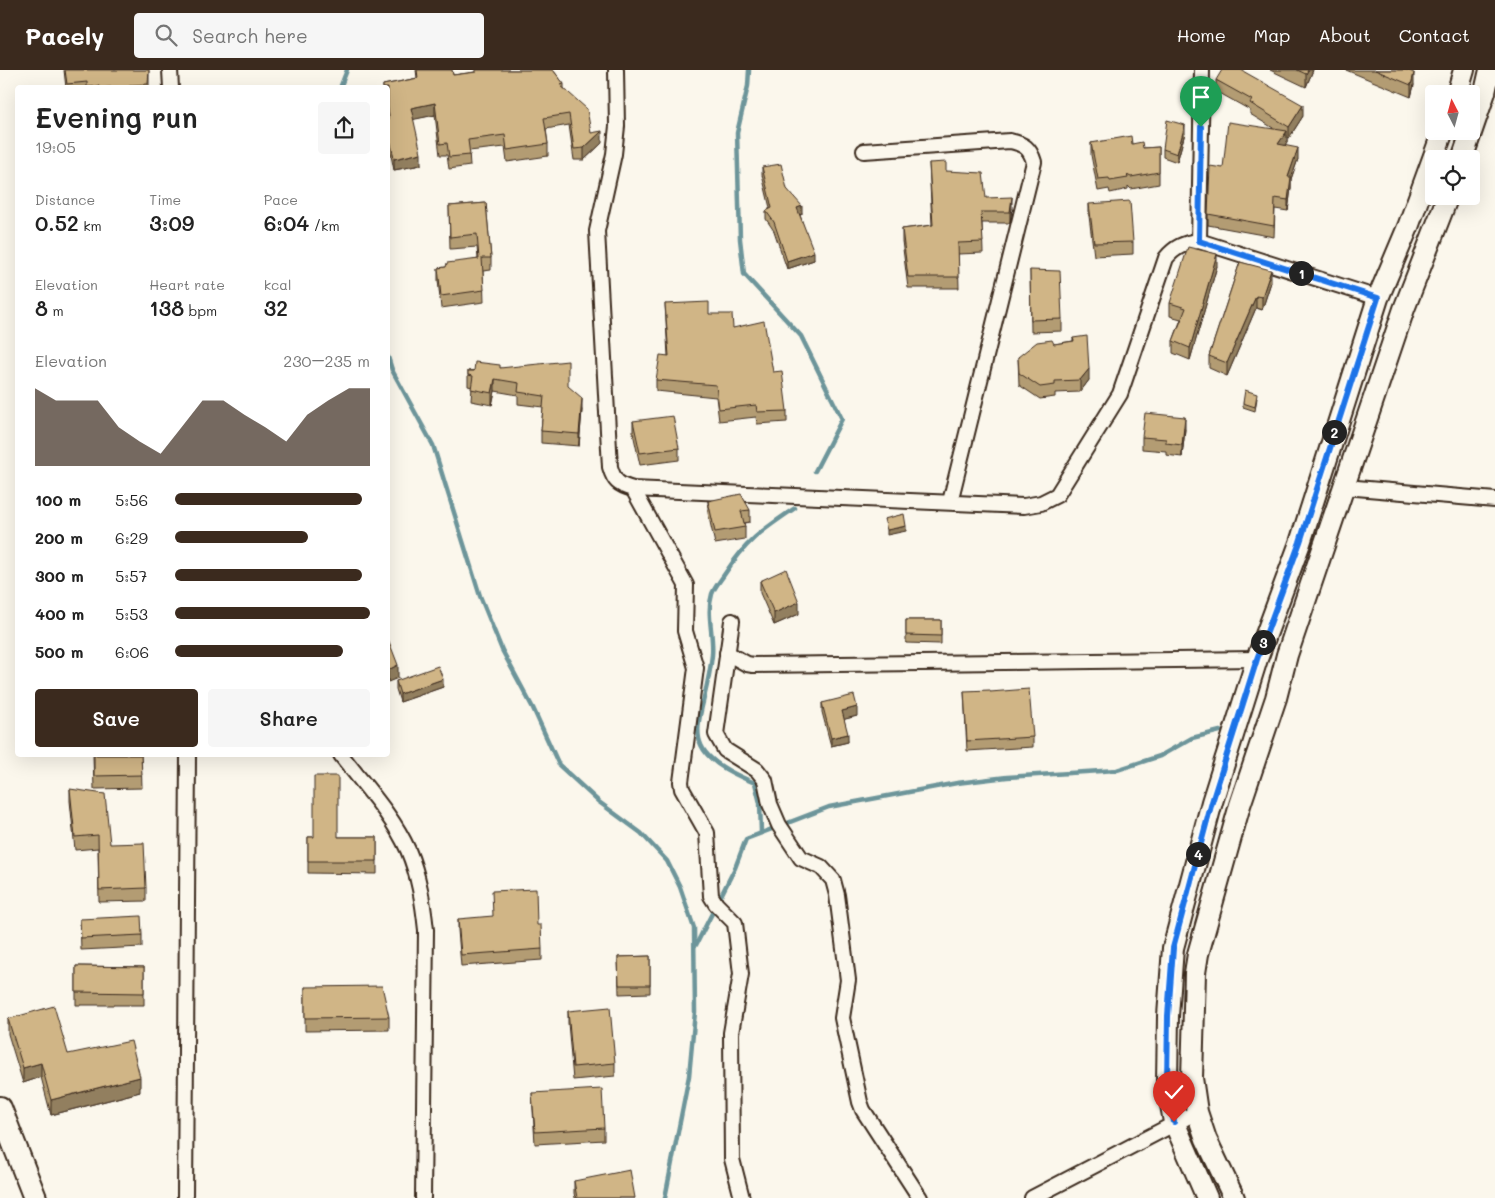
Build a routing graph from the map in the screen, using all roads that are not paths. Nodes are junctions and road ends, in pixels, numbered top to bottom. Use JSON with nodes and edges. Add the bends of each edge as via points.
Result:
{"nodes":[{"id":1,"x":170,"y":70,"type":"edge"},
{"id":2,"x":616,"y":70,"type":"edge"},
{"id":3,"x":1202,"y":70,"type":"edge"},
{"id":4,"x":1464,"y":70,"type":"edge"},
{"id":5,"x":1490,"y":70,"type":"edge"},
{"id":6,"x":170,"y":85,"type":"edge"},
{"id":7,"x":1460,"y":85,"type":"edge"},
{"id":8,"x":1440,"y":140,"type":"edge"},
{"id":9,"x":1465,"y":150,"type":"edge"},
{"id":10,"x":864,"y":151,"type":"dead end"},
{"id":11,"x":1445,"y":205,"type":"edge"},
{"id":12,"x":1199,"y":241,"type":"junction"},
{"id":13,"x":1378,"y":298,"type":"junction"},
{"id":14,"x":1345,"y":487,"type":"junction"},
{"id":15,"x":633,"y":488,"type":"junction"},
{"id":16,"x":1495,"y":500,"type":"edge"},
{"id":17,"x":950,"y":502,"type":"junction"},
{"id":18,"x":732,"y":621,"type":"dead end"},
{"id":19,"x":727,"y":653,"type":"junction"},
{"id":20,"x":1257,"y":659,"type":"junction"},
{"id":21,"x":188,"y":757,"type":"edge"},
{"id":22,"x":343,"y":757,"type":"edge"},
{"id":23,"x":0,"y":1108,"type":"edge"},
{"id":24,"x":1197,"y":1112,"type":"junction"},
{"id":25,"x":1174,"y":1122,"type":"junction"},
{"id":26,"x":36,"y":1198,"type":"edge"},
{"id":27,"x":185,"y":1198,"type":"edge"},
{"id":28,"x":423,"y":1198,"type":"edge"},
{"id":29,"x":742,"y":1198,"type":"edge"},
{"id":30,"x":920,"y":1198,"type":"edge"},
{"id":31,"x":1032,"y":1198,"type":"edge"},
{"id":32,"x":1207,"y":1198,"type":"edge"},
{"id":33,"x":1234,"y":1198,"type":"edge"}],
"edges":[{"from":1,"to":6,"type":"street"},
{"from":2,"to":15,"type":"street","via":[[614,154],[597,231],[610,467],[620,486]]},
{"from":3,"to":12,"type":"street"},
{"from":4,"to":7,"type":"street"},
{"from":5,"to":9,"type":"street"},
{"from":8,"to":13,"type":"street"},
{"from":10,"to":17,"type":"street","via":[[1010,141],[1022,144],[1030,151],[1034,162]]},
{"from":11,"to":14,"type":"street","via":[[1404,310]]},
{"from":12,"to":13,"type":"street"},
{"from":12,"to":17,"type":"street","via":[[1187,242],[1166,258],[1120,394],[1057,495],[1041,503],[1024,506]]},
{"from":13,"to":20,"type":"street","via":[[1300,542]]},
{"from":14,"to":16,"type":"street"},
{"from":14,"to":24,"type":"street","via":[[1287,655],[1198,954],[1192,1078]]},
{"from":15,"to":17,"type":"street"},
{"from":15,"to":29,"type":"street","via":[[686,585],[685,631],[696,668],[681,782],[707,833],[711,896],[735,922],[741,981],[731,1033],[732,1160]]},
{"from":18,"to":19,"type":"street"},
{"from":19,"to":20,"type":"street","via":[[753,665]]},
{"from":19,"to":30,"type":"street","via":[[716,734],[724,750],[757,770],[766,780],[770,804],[801,858],[821,867],[833,880],[848,980],[842,1018],[860,1102]]},
{"from":20,"to":25,"type":"street","via":[[1212,802],[1173,948],[1167,1082]]},
{"from":21,"to":27,"type":"street"},
{"from":22,"to":28,"type":"street","via":[[408,849],[423,901],[426,930]]},
{"from":23,"to":26,"type":"main road"},
{"from":24,"to":25,"type":"street"},
{"from":24,"to":33,"type":"street"},
{"from":25,"to":31,"type":"street"},
{"from":25,"to":32,"type":"street"}]}
